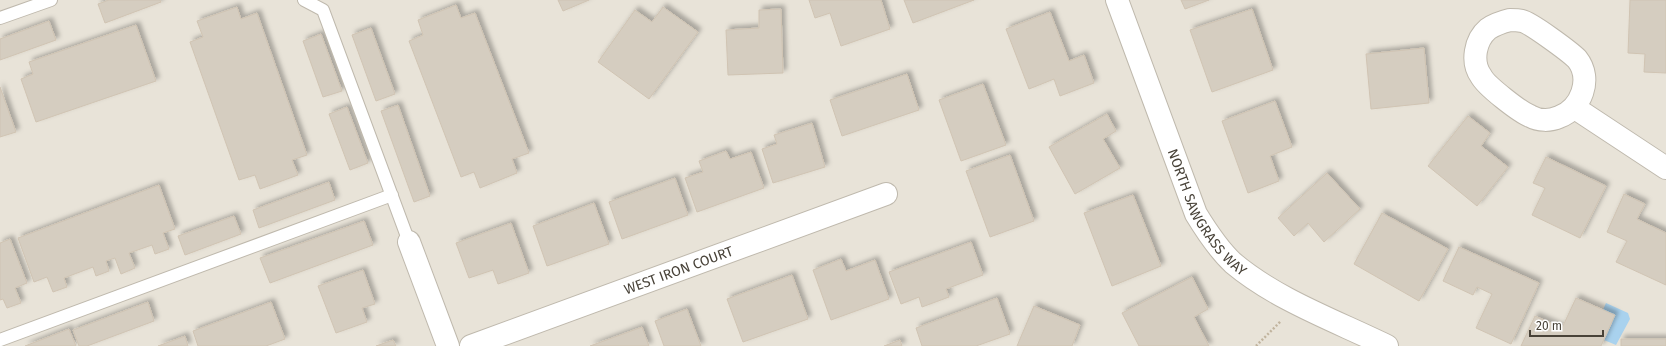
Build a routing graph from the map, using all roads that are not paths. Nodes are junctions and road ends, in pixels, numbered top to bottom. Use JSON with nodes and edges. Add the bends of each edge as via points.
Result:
{"nodes":[{"id":1,"x":51,"y":0,"type":"edge"},
{"id":2,"x":304,"y":0,"type":"edge"},
{"id":3,"x":1117,"y":0,"type":"edge"},
{"id":4,"x":0,"y":18,"type":"edge"},
{"id":5,"x":1575,"y":108,"type":"junction"},
{"id":6,"x":1666,"y":168,"type":"edge"},
{"id":7,"x":392,"y":194,"type":"junction"},
{"id":8,"x":886,"y":194,"type":"dead end"},
{"id":9,"x":409,"y":242,"type":"joint"},
{"id":10,"x":0,"y":340,"type":"edge"},
{"id":11,"x":448,"y":346,"type":"edge"},
{"id":12,"x":471,"y":346,"type":"edge"},
{"id":13,"x":1387,"y":346,"type":"edge"}],
"edges":[{"from":1,"to":4,"type":"lane"},
{"from":2,"to":7,"type":"lane","via":[[323,10]]},
{"from":3,"to":13,"type":"street","name":"NORTH SAWGRASS WAY","via":[[1196,214],[1211,238],[1233,262],[1272,290]]},
{"from":5,"to":5,"type":"street","via":[[1584,84],[1583,71],[1577,60],[1535,26],[1523,21],[1510,20],[1498,23],[1487,30],[1476,51],[1479,75],[1487,85],[1530,116],[1541,120],[1554,120]]},
{"from":5,"to":6,"type":"street"},
{"from":7,"to":9,"type":"lane"},
{"from":7,"to":10,"type":"lane"},
{"from":8,"to":12,"type":"street","name":"WEST IRON COURT"},
{"from":9,"to":11,"type":"street"}]}
